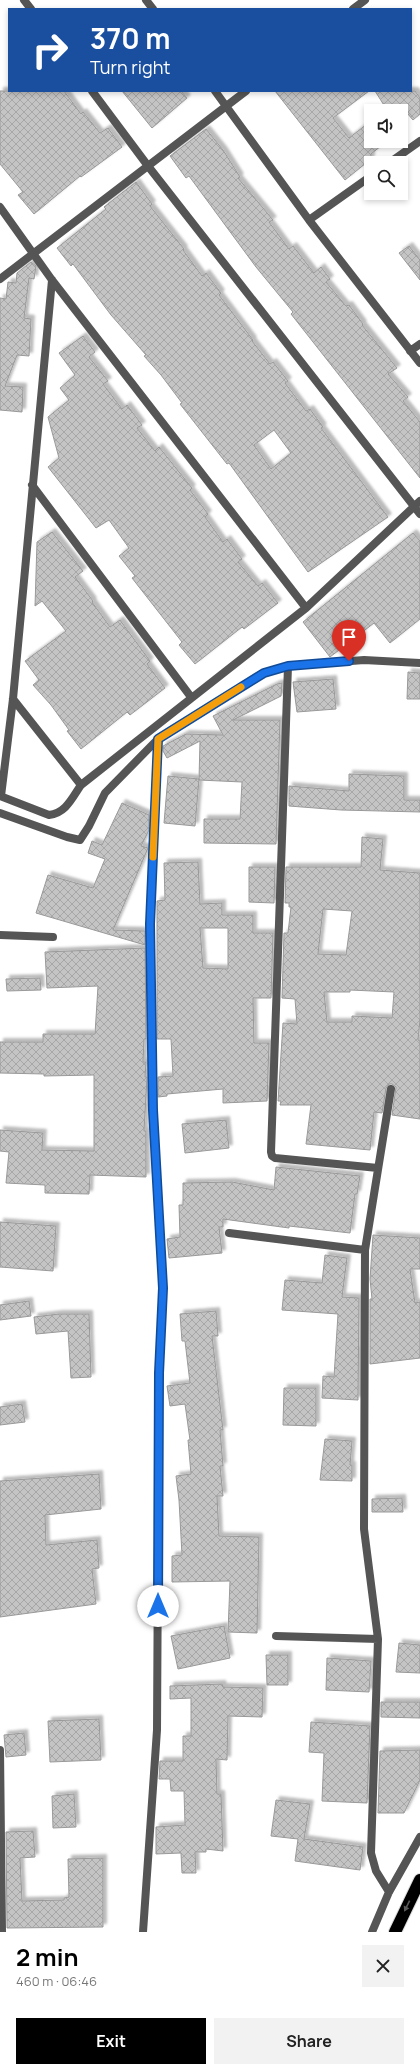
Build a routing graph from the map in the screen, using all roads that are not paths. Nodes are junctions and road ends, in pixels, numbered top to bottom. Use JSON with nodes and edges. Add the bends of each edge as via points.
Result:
{"nodes":[{"id":1,"x":24,"y":0,"type":"edge"},
{"id":2,"x":146,"y":0,"type":"edge"},
{"id":3,"x":365,"y":0,"type":"edge"},
{"id":4,"x":30,"y":8,"type":"edge"},
{"id":5,"x":152,"y":8,"type":"edge"},
{"id":6,"x":354,"y":8,"type":"edge"},
{"id":7,"x":93,"y":92,"type":"edge"},
{"id":8,"x":216,"y":92,"type":"edge"},
{"id":9,"x":245,"y":92,"type":"edge"},
{"id":10,"x":226,"y":106,"type":"junction"},
{"id":11,"x":420,"y":141,"type":"edge"},
{"id":12,"x":399,"y":156,"type":"edge"},
{"id":13,"x":148,"y":166,"type":"junction"},
{"id":14,"x":364,"y":181,"type":"edge"},
{"id":15,"x":0,"y":207,"type":"edge"},
{"id":16,"x":309,"y":220,"type":"junction"},
{"id":17,"x":34,"y":253,"type":"junction"},
{"id":18,"x":0,"y":279,"type":"edge"},
{"id":19,"x":52,"y":280,"type":"junction"},
{"id":20,"x":420,"y":344,"type":"edge"},
{"id":21,"x":410,"y":351,"type":"junction"},
{"id":22,"x":420,"y":363,"type":"edge"},
{"id":23,"x":32,"y":485,"type":"junction"},
{"id":24,"x":417,"y":503,"type":"edge"},
{"id":25,"x":420,"y":514,"type":"edge"},
{"id":26,"x":306,"y":608,"type":"junction"},
{"id":27,"x":420,"y":663,"type":"edge"},
{"id":28,"x":288,"y":666,"type":"junction"},
{"id":29,"x":191,"y":697,"type":"junction"},
{"id":30,"x":13,"y":699,"type":"junction"},
{"id":31,"x":158,"y":739,"type":"junction"},
{"id":32,"x":81,"y":785,"type":"junction"},
{"id":33,"x":0,"y":796,"type":"edge"},
{"id":34,"x":0,"y":813,"type":"edge"},
{"id":35,"x":0,"y":935,"type":"edge"},
{"id":36,"x":53,"y":937,"type":"dead end"},
{"id":37,"x":390,"y":1089,"type":"dead end"},
{"id":38,"x":378,"y":1168,"type":"junction"},
{"id":39,"x":229,"y":1233,"type":"dead end"},
{"id":40,"x":365,"y":1250,"type":"junction"},
{"id":41,"x":276,"y":1636,"type":"dead end"},
{"id":42,"x":378,"y":1639,"type":"junction"},
{"id":43,"x":0,"y":1750,"type":"edge"},
{"id":44,"x":420,"y":1837,"type":"edge"},
{"id":45,"x":420,"y":1880,"type":"edge"},
{"id":46,"x":389,"y":1892,"type":"junction"},
{"id":47,"x":2,"y":1932,"type":"edge"},
{"id":48,"x":143,"y":1932,"type":"edge"},
{"id":49,"x":372,"y":1932,"type":"edge"},
{"id":50,"x":395,"y":1932,"type":"edge"}],
"edges":[{"from":1,"to":4,"type":"street"},
{"from":2,"to":5,"type":"street"},
{"from":3,"to":6,"type":"street"},
{"from":7,"to":13,"type":"street"},
{"from":8,"to":10,"type":"street"},
{"from":9,"to":10,"type":"street"},
{"from":10,"to":13,"type":"street"},
{"from":10,"to":16,"type":"street"},
{"from":11,"to":12,"type":"street"},
{"from":13,"to":17,"type":"street"},
{"from":13,"to":24,"type":"street"},
{"from":14,"to":16,"type":"street"},
{"from":15,"to":17,"type":"street"},
{"from":16,"to":21,"type":"street"},
{"from":17,"to":18,"type":"street"},
{"from":17,"to":19,"type":"street"},
{"from":19,"to":23,"type":"street"},
{"from":19,"to":26,"type":"street"},
{"from":20,"to":21,"type":"street"},
{"from":21,"to":22,"type":"street"},
{"from":23,"to":29,"type":"street"},
{"from":23,"to":30,"type":"street"},
{"from":24,"to":25,"type":"street"},
{"from":24,"to":26,"type":"street"},
{"from":26,"to":29,"type":"street"},
{"from":27,"to":28,"type":"street","via":[[364,660]]},
{"from":28,"to":31,"type":"street","via":[[264,673]]},
{"from":28,"to":38,"type":"street","via":[[271,1152],[275,1158]]},
{"from":29,"to":32,"type":"street"},
{"from":30,"to":32,"type":"street"},
{"from":30,"to":33,"type":"street"},
{"from":31,"to":34,"type":"street","via":[[105,793],[80,840],[67,838]]},
{"from":31,"to":48,"type":"street","via":[[150,924],[153,1110],[163,1288],[159,1373],[157,1730]]},
{"from":32,"to":33,"type":"street","via":[[65,810],[57,814],[49,815]]},
{"from":35,"to":36,"type":"street"},
{"from":37,"to":38,"type":"street"},
{"from":38,"to":40,"type":"street"},
{"from":39,"to":40,"type":"street"},
{"from":40,"to":42,"type":"street","via":[[364,1529]]},
{"from":41,"to":42,"type":"street"},
{"from":42,"to":46,"type":"street","via":[[370,1853],[376,1871]]},
{"from":43,"to":47,"type":"street"},
{"from":44,"to":46,"type":"street"},
{"from":45,"to":50,"type":"highway","one_way":true},
{"from":46,"to":49,"type":"street"}]}
